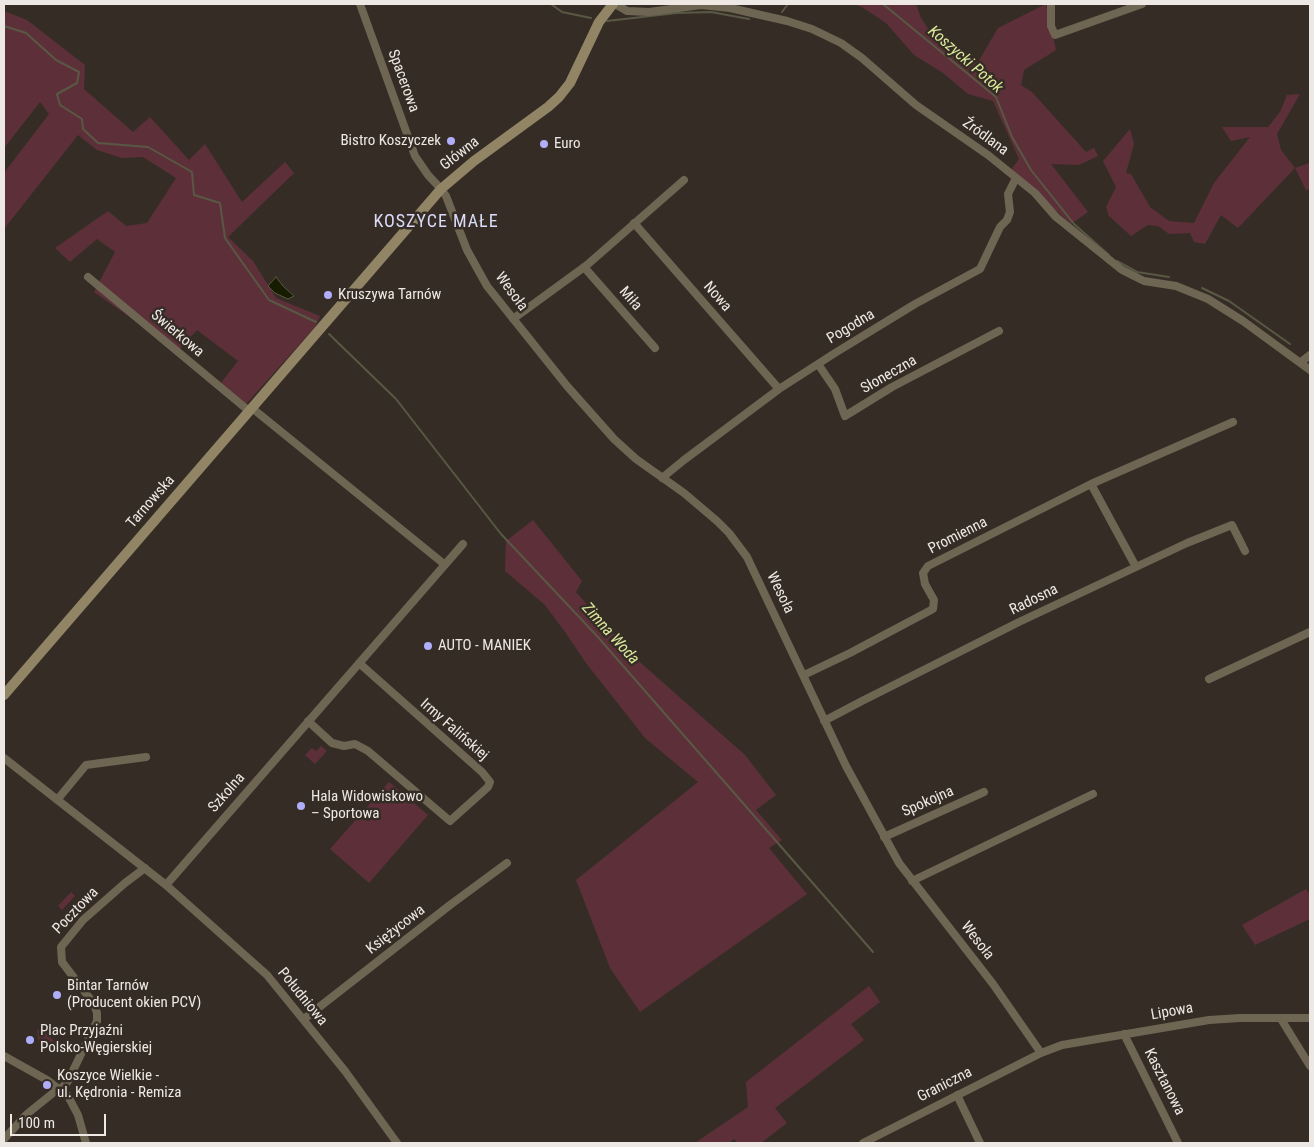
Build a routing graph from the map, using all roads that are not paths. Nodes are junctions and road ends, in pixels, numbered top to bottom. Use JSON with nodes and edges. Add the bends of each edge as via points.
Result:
{"nodes":[{"id":1,"x":360,"y":4,"type":"edge"},
{"id":2,"x":614,"y":4,"type":"edge"},
{"id":3,"x":1051,"y":4,"type":"edge"},
{"id":4,"x":1142,"y":4,"type":"edge"},
{"id":5,"x":1016,"y":178,"type":"junction"},
{"id":6,"x":684,"y":180,"type":"dead end"},
{"id":7,"x":441,"y":188,"type":"junction"},
{"id":8,"x":634,"y":223,"type":"junction"},
{"id":9,"x":584,"y":267,"type":"junction"},
{"id":10,"x":88,"y":277,"type":"dead end"},
{"id":11,"x":513,"y":319,"type":"junction"},
{"id":12,"x":320,"y":328,"type":"joint"},
{"id":13,"x":999,"y":331,"type":"dead end"},
{"id":14,"x":655,"y":348,"type":"dead end"},
{"id":15,"x":1310,"y":355,"type":"edge"},
{"id":16,"x":1301,"y":362,"type":"junction"},
{"id":17,"x":818,"y":364,"type":"junction"},
{"id":18,"x":1310,"y":370,"type":"edge"},
{"id":19,"x":779,"y":389,"type":"junction"},
{"id":20,"x":251,"y":409,"type":"junction"},
{"id":21,"x":1233,"y":422,"type":"dead end"},
{"id":22,"x":662,"y":478,"type":"junction"},
{"id":23,"x":1091,"y":484,"type":"junction"},
{"id":24,"x":462,"y":544,"type":"dead end"},
{"id":25,"x":1245,"y":551,"type":"dead end"},
{"id":26,"x":444,"y":564,"type":"junction"},
{"id":27,"x":1136,"y":567,"type":"junction"},
{"id":28,"x":1310,"y":632,"type":"edge"},
{"id":29,"x":359,"y":663,"type":"junction"},
{"id":30,"x":804,"y":675,"type":"junction"},
{"id":31,"x":1209,"y":679,"type":"dead end"},
{"id":32,"x":4,"y":696,"type":"edge"},
{"id":33,"x":308,"y":721,"type":"junction"},
{"id":34,"x":824,"y":722,"type":"junction"},
{"id":35,"x":146,"y":757,"type":"dead end"},
{"id":36,"x":4,"y":758,"type":"edge"},
{"id":37,"x":984,"y":792,"type":"dead end"},
{"id":38,"x":1093,"y":794,"type":"dead end"},
{"id":39,"x":57,"y":800,"type":"junction"},
{"id":40,"x":884,"y":837,"type":"junction"},
{"id":41,"x":507,"y":864,"type":"dead end"},
{"id":42,"x":145,"y":868,"type":"junction"},
{"id":43,"x":912,"y":881,"type":"junction"},
{"id":44,"x":166,"y":885,"type":"junction"},
{"id":45,"x":1310,"y":1018,"type":"edge"},
{"id":46,"x":304,"y":1019,"type":"junction"},
{"id":47,"x":1281,"y":1019,"type":"junction"},
{"id":48,"x":1124,"y":1034,"type":"junction"},
{"id":49,"x":1041,"y":1052,"type":"junction"},
{"id":50,"x":4,"y":1056,"type":"edge"},
{"id":51,"x":1310,"y":1066,"type":"edge"},
{"id":52,"x":61,"y":1089,"type":"junction"},
{"id":53,"x":957,"y":1095,"type":"junction"},
{"id":54,"x":4,"y":1139,"type":"edge"},
{"id":55,"x":86,"y":1143,"type":"edge"},
{"id":56,"x":397,"y":1143,"type":"edge"},
{"id":57,"x":863,"y":1143,"type":"edge"},
{"id":58,"x":980,"y":1143,"type":"edge"},
{"id":59,"x":1178,"y":1143,"type":"edge"}],
"edges":[{"from":1,"to":7,"type":"street","name":"Spacerowa","via":[[415,156]]},
{"from":2,"to":5,"type":"street","name":"Źródlana","via":[[627,11],[649,12],[701,5],[730,8],[812,29],[862,58],[916,105]]},
{"from":2,"to":7,"type":"street","name":"Główna","via":[[599,22],[560,97]]},
{"from":3,"to":4,"type":"street","via":[[1051,26],[1055,35]]},
{"from":5,"to":16,"type":"street","name":"Źródlana","via":[[1035,193],[1056,217],[1122,270],[1144,281],[1176,286],[1208,299]]},
{"from":5,"to":17,"type":"street","name":"Pogodna","via":[[1008,194],[1010,212],[1007,220],[1000,227],[980,269],[915,304]]},
{"from":6,"to":8,"type":"street"},
{"from":7,"to":11,"type":"street","name":"Wesoła","via":[[467,250],[487,286]]},
{"from":7,"to":12,"type":"street","name":"Główna"},
{"from":8,"to":9,"type":"street"},
{"from":8,"to":19,"type":"street","name":"Nowa"},
{"from":9,"to":11,"type":"street"},
{"from":9,"to":14,"type":"street","name":"Miła"},
{"from":10,"to":20,"type":"street","name":"Świerkowa"},
{"from":11,"to":22,"type":"street","name":"Wesoła","via":[[614,439]]},
{"from":12,"to":20,"type":"street","name":"Tarnowska"},
{"from":13,"to":17,"type":"street","name":"Słoneczna","via":[[892,387],[845,416],[835,389]]},
{"from":15,"to":16,"type":"street"},
{"from":16,"to":18,"type":"street","name":"Źródlana"},
{"from":17,"to":19,"type":"street","name":"Pogodna"},
{"from":19,"to":22,"type":"street","name":"Pogodna"},
{"from":20,"to":26,"type":"street"},
{"from":20,"to":32,"type":"street","name":"Tarnowska"},
{"from":21,"to":23,"type":"street","name":"Promienna"},
{"from":22,"to":30,"type":"street","name":"Wesoła","via":[[717,521],[747,557]]},
{"from":23,"to":27,"type":"street"},
{"from":23,"to":30,"type":"street","name":"Promienna","via":[[928,566],[923,573],[934,600],[933,609]]},
{"from":24,"to":26,"type":"street","name":"Szkolna"},
{"from":25,"to":27,"type":"street","name":"Radosna","via":[[1232,525]]},
{"from":26,"to":29,"type":"street","name":"Szkolna"},
{"from":27,"to":34,"type":"street","name":"Radosna","via":[[1011,626]]},
{"from":28,"to":31,"type":"street"},
{"from":29,"to":33,"type":"street","name":"Szkolna"},
{"from":29,"to":33,"type":"street","name":"Irmy Falińskiej","via":[[482,772],[490,782],[488,787],[450,821],[368,751],[355,744],[332,743]]},
{"from":30,"to":34,"type":"street","name":"Wesoła"},
{"from":33,"to":44,"type":"street","name":"Szkolna"},
{"from":34,"to":40,"type":"street","name":"Wesoła"},
{"from":35,"to":39,"type":"street","via":[[86,765]]},
{"from":36,"to":39,"type":"street"},
{"from":37,"to":40,"type":"street","name":"Spokojna"},
{"from":38,"to":43,"type":"street"},
{"from":39,"to":42,"type":"street"},
{"from":40,"to":43,"type":"street","name":"Wesoła"},
{"from":41,"to":46,"type":"street","name":"Księżycowa"},
{"from":42,"to":44,"type":"street"},
{"from":42,"to":52,"type":"street","name":"Pocztowa","via":[[83,920],[61,946],[62,962],[94,1004],[98,1017]]},
{"from":43,"to":49,"type":"street","name":"Wesoła","via":[[993,984]]},
{"from":44,"to":46,"type":"street","name":"Południowa","via":[[267,975]]},
{"from":45,"to":47,"type":"street","name":"Lipowa"},
{"from":46,"to":56,"type":"street","name":"Południowa"},
{"from":47,"to":48,"type":"street","name":"Lipowa","via":[[1209,1020]]},
{"from":47,"to":51,"type":"street"},
{"from":48,"to":49,"type":"street","name":"Lipowa"},
{"from":48,"to":59,"type":"street","name":"Kasztanowa"},
{"from":49,"to":53,"type":"street","name":"Graniczna"},
{"from":50,"to":52,"type":"street"},
{"from":52,"to":54,"type":"street","via":[[28,1114]]},
{"from":52,"to":55,"type":"street","via":[[73,1103]]},
{"from":53,"to":57,"type":"street","name":"Graniczna"},
{"from":53,"to":58,"type":"street"}]}
